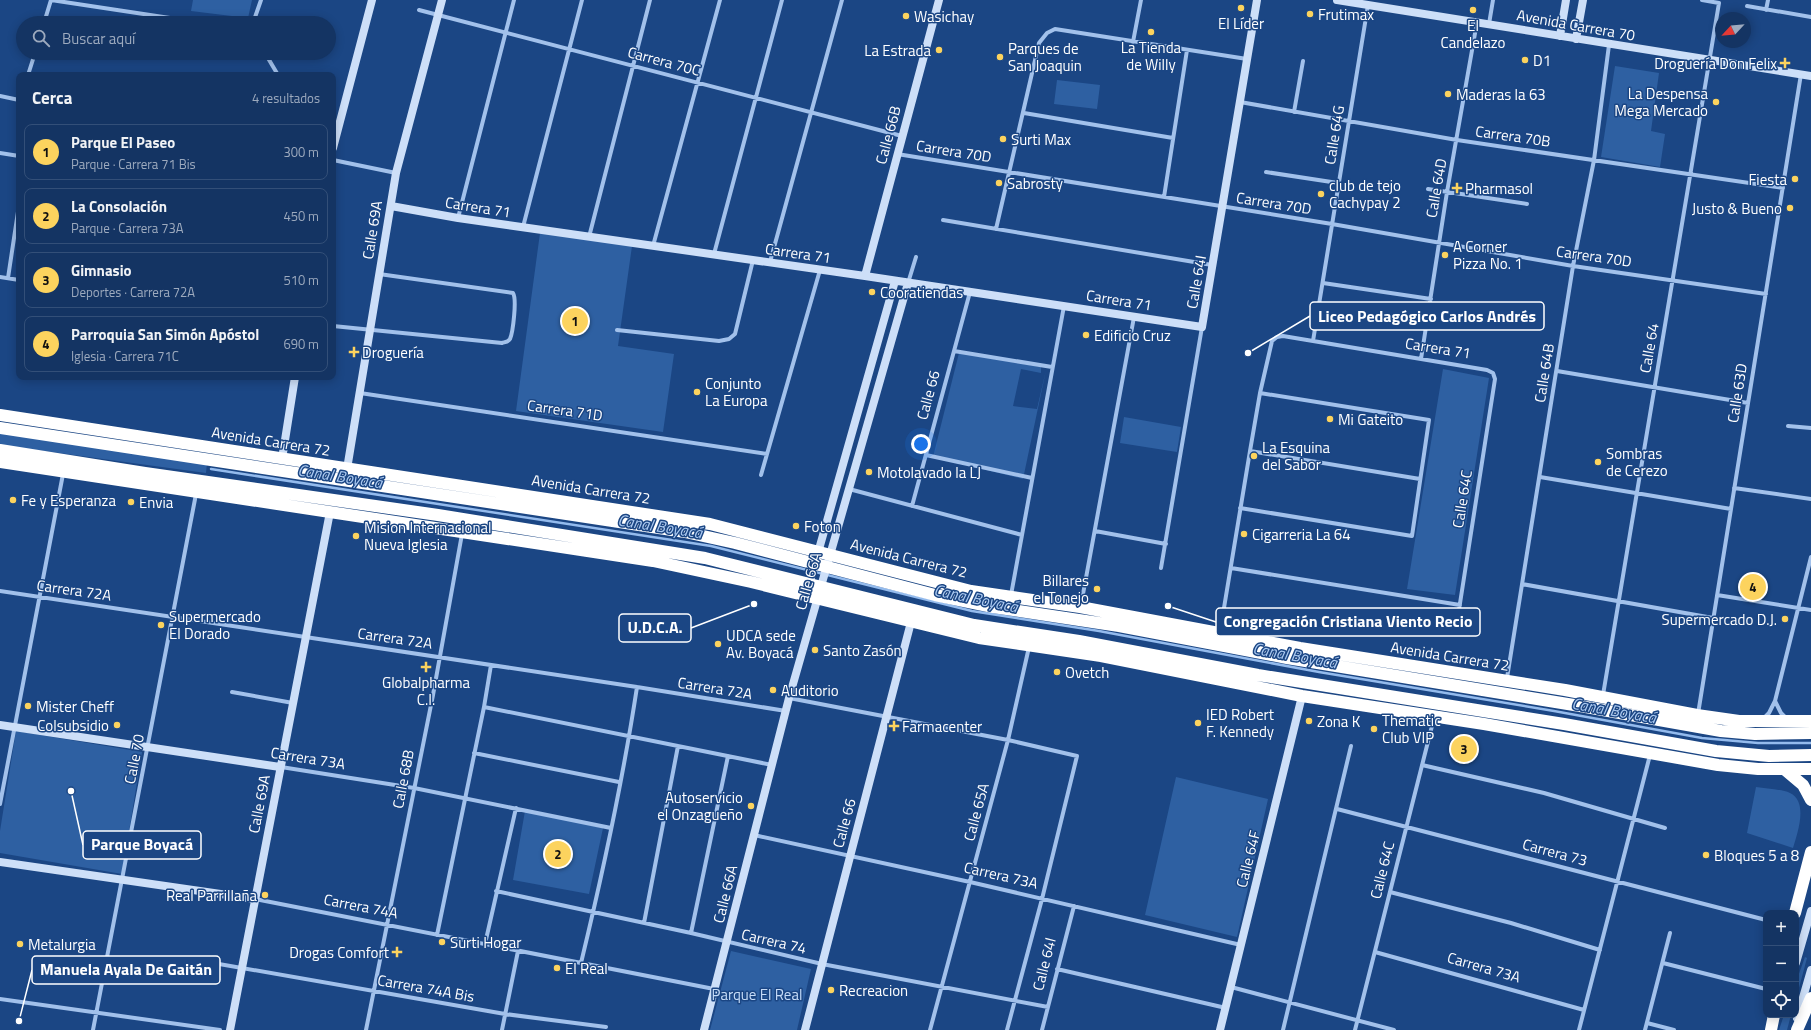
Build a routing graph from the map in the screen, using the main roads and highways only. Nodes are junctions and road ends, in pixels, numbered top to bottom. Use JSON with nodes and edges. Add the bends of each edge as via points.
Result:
{"nodes":[{"id":1,"x":0,"y":415,"type":"edge"},
{"id":2,"x":42,"y":422,"type":"junction"},
{"id":3,"x":0,"y":428,"type":"edge"},
{"id":4,"x":75,"y":439,"type":"junction"},
{"id":5,"x":0,"y":450,"type":"edge"},
{"id":6,"x":38,"y":456,"type":"junction"},
{"id":7,"x":282,"y":459,"type":"junction"},
{"id":8,"x":5,"y":463,"type":"edge"},
{"id":9,"x":258,"y":467,"type":"junction"},
{"id":10,"x":287,"y":493,"type":"junction"},
{"id":11,"x":547,"y":499,"type":"junction"},
{"id":12,"x":254,"y":501,"type":"junction"},
{"id":13,"x":562,"y":514,"type":"junction"},
{"id":14,"x":821,"y":563,"type":"junction"},
{"id":15,"x":814,"y":587,"type":"junction"},
{"id":16,"x":1141,"y":618,"type":"junction"},
{"id":17,"x":1158,"y":634,"type":"junction"},
{"id":18,"x":1125,"y":649,"type":"junction"},
{"id":19,"x":1101,"y":656,"type":"junction"},
{"id":20,"x":1171,"y":657,"type":"junction"},
{"id":21,"x":1374,"y":660,"type":"junction"},
{"id":22,"x":1354,"y":670,"type":"junction"},
{"id":23,"x":1188,"y":674,"type":"junction"},
{"id":24,"x":1508,"y":716,"type":"junction"},
{"id":25,"x":1811,"y":722,"type":"edge"},
{"id":26,"x":1484,"y":724,"type":"junction"},
{"id":27,"x":1564,"y":724,"type":"junction"},
{"id":28,"x":1811,"y":733,"type":"edge"},
{"id":29,"x":1594,"y":743,"type":"junction"},
{"id":30,"x":1811,"y":755,"type":"edge"},
{"id":31,"x":1811,"y":769,"type":"edge"},
{"id":32,"x":1784,"y":770,"type":"junction"},
{"id":33,"x":1811,"y":800,"type":"edge"},
{"id":34,"x":1811,"y":840,"type":"edge"},
{"id":35,"x":1810,"y":856,"type":"edge"},
{"id":36,"x":1796,"y":910,"type":"edge"},
{"id":37,"x":1811,"y":998,"type":"edge"},
{"id":38,"x":1774,"y":1018,"type":"edge"},
{"id":39,"x":1772,"y":1030,"type":"edge"},
{"id":40,"x":1795,"y":1030,"type":"edge"}],
"edges":[{"from":1,"to":2,"type":"highway","name":"Avenida Carrera 72"},
{"from":2,"to":4,"type":"highway"},
{"from":2,"to":7,"type":"highway","name":"Avenida Carrera 72"},
{"from":3,"to":4,"type":"highway","name":"Avenida Carrera 72"},
{"from":4,"to":9,"type":"highway","name":"Avenida Carrera 72"},
{"from":5,"to":6,"type":"highway"},
{"from":6,"to":8,"type":"highway"},
{"from":6,"to":10,"type":"highway"},
{"from":7,"to":9,"type":"highway"},
{"from":7,"to":11,"type":"highway","name":"Avenida Carrera 72"},
{"from":8,"to":12,"type":"highway"},
{"from":9,"to":13,"type":"highway","name":"Avenida Carrera 72"},
{"from":10,"to":12,"type":"highway"},
{"from":10,"to":15,"type":"highway","via":[[705,558]]},
{"from":11,"to":13,"type":"highway"},
{"from":11,"to":14,"type":"highway","name":"Avenida Carrera 72","via":[[710,524]]},
{"from":12,"to":15,"type":"highway"},
{"from":13,"to":14,"type":"highway","name":"Avenida Carrera 72","via":[[707,536]]},
{"from":14,"to":16,"type":"highway","name":"Avenida Carrera 72"},
{"from":14,"to":17,"type":"highway","name":"Avenida Carrera 72","via":[[974,604],[1080,619]]},
{"from":15,"to":18,"type":"highway","via":[[974,625]]},
{"from":15,"to":19,"type":"highway","via":[[911,622],[979,638]]},
{"from":16,"to":17,"type":"highway"},
{"from":16,"to":21,"type":"highway","name":"Avenida Carrera 72"},
{"from":17,"to":22,"type":"highway","name":"Avenida Carrera 72"},
{"from":18,"to":19,"type":"highway"},
{"from":18,"to":20,"type":"highway"},
{"from":19,"to":23,"type":"highway"},
{"from":20,"to":23,"type":"highway"},
{"from":20,"to":24,"type":"highway","via":[[1258,675]]},
{"from":21,"to":22,"type":"highway"},
{"from":21,"to":25,"type":"highway","name":"Avenida Carrera 72","via":[[1698,715],[1760,722]]},
{"from":22,"to":28,"type":"highway","name":"Avenida Carrera 72","via":[[1722,731],[1755,734]]},
{"from":23,"to":26,"type":"highway","via":[[1302,696]]},
{"from":24,"to":26,"type":"highway"},
{"from":24,"to":27,"type":"highway"},
{"from":26,"to":29,"type":"highway"},
{"from":27,"to":29,"type":"highway"},
{"from":27,"to":30,"type":"highway","via":[[1722,752],[1769,756]]},
{"from":29,"to":32,"type":"highway","via":[[1718,766]]},
{"from":31,"to":32,"type":"highway"},
{"from":32,"to":33,"type":"highway","via":[[1802,785]]},
{"from":34,"to":35,"type":"highway"},
{"from":35,"to":36,"type":"highway"},
{"from":37,"to":40,"type":"highway"},
{"from":38,"to":39,"type":"highway"}]}
